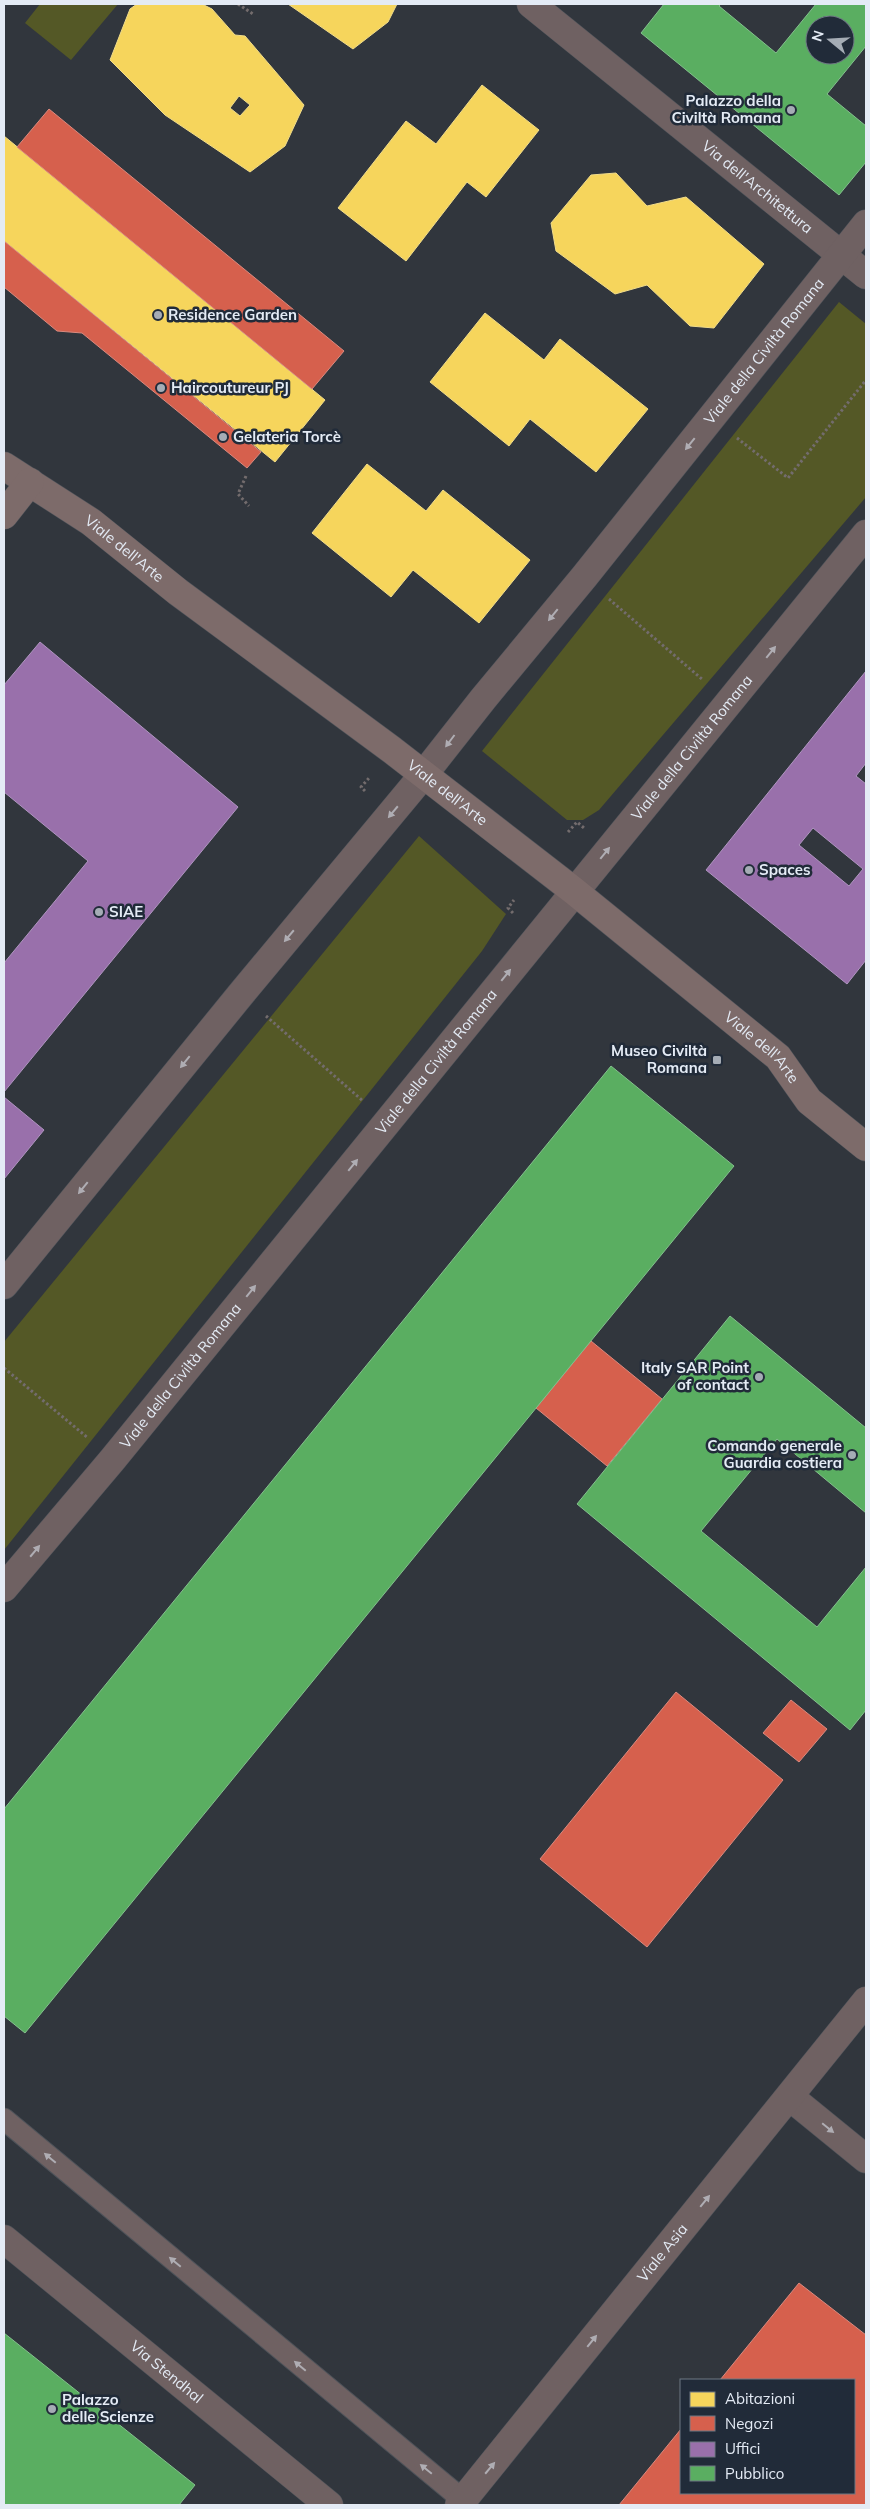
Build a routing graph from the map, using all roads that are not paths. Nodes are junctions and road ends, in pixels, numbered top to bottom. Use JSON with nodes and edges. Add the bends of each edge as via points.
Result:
{"nodes":[{"id":1,"x":532,"y":4,"type":"edge"},
{"id":2,"x":866,"y":224,"type":"edge"},
{"id":3,"x":841,"y":256,"type":"junction"},
{"id":4,"x":866,"y":275,"type":"edge"},
{"id":5,"x":4,"y":466,"type":"edge"},
{"id":6,"x":30,"y":482,"type":"junction"},
{"id":7,"x":4,"y":515,"type":"edge"},
{"id":8,"x":866,"y":534,"type":"edge"},
{"id":9,"x":424,"y":774,"type":"junction"},
{"id":10,"x":574,"y":891,"type":"junction"},
{"id":11,"x":866,"y":1147,"type":"edge"},
{"id":12,"x":4,"y":1286,"type":"edge"},
{"id":13,"x":4,"y":1588,"type":"edge"},
{"id":14,"x":866,"y":2001,"type":"edge"},
{"id":15,"x":790,"y":2097,"type":"junction"},
{"id":16,"x":4,"y":2119,"type":"edge"},
{"id":17,"x":866,"y":2159,"type":"edge"},
{"id":18,"x":4,"y":2239,"type":"edge"},
{"id":19,"x":461,"y":2503,"type":"edge"},
{"id":20,"x":329,"y":2505,"type":"edge"}],
"edges":[{"from":1,"to":3,"type":"street","name":"Via dell'Architettura"},
{"from":2,"to":3,"type":"street","name":"Viale della Civiltà Romana"},
{"from":3,"to":4,"type":"street","name":"Via dell'Architettura"},
{"from":3,"to":9,"type":"street","name":"Viale della Civiltà Romana","one_way":true},
{"from":5,"to":6,"type":"street","name":"Viale dell'Arte"},
{"from":6,"to":7,"type":"street"},
{"from":6,"to":9,"type":"street","name":"Viale dell'Arte","via":[[91,522],[178,592]]},
{"from":10,"to":8,"type":"street","name":"Viale della Civiltà Romana","one_way":true},
{"from":9,"to":10,"type":"street","name":"Viale dell'Arte"},
{"from":9,"to":12,"type":"street","name":"Viale della Civiltà Romana","one_way":true},
{"from":10,"to":11,"type":"street","name":"Viale dell'Arte","via":[[778,1056],[809,1101]]},
{"from":13,"to":10,"type":"street","name":"Viale della Civiltà Romana","one_way":true,"via":[[113,1459]]},
{"from":14,"to":15,"type":"street","name":"Viale Asia"},
{"from":15,"to":17,"type":"street","one_way":true},
{"from":19,"to":15,"type":"street","name":"Viale Asia","one_way":true},
{"from":19,"to":16,"type":"lane","one_way":true},
{"from":18,"to":20,"type":"street","name":"Via Stendhal"}]}
